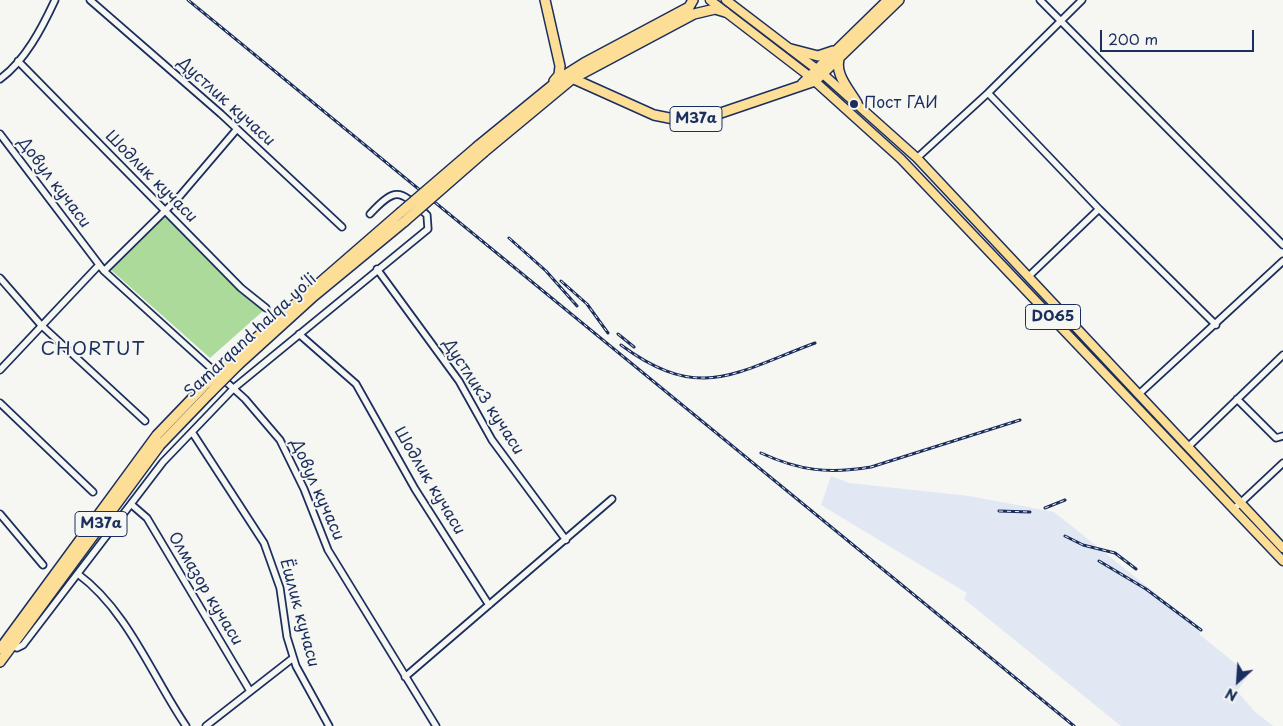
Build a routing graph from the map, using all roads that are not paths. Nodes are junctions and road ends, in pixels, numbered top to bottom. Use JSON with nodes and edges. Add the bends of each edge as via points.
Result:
{"nodes":[{"id":1,"x":55,"y":0,"type":"edge"},
{"id":2,"x":90,"y":0,"type":"edge"},
{"id":3,"x":545,"y":0,"type":"edge"},
{"id":4,"x":693,"y":0,"type":"edge"},
{"id":5,"x":710,"y":0,"type":"edge"},
{"id":6,"x":726,"y":0,"type":"edge"},
{"id":7,"x":888,"y":0,"type":"edge"},
{"id":8,"x":899,"y":0,"type":"edge"},
{"id":9,"x":1040,"y":0,"type":"edge"},
{"id":10,"x":1082,"y":0,"type":"edge"},
{"id":11,"x":725,"y":12,"type":"junction"},
{"id":12,"x":1060,"y":23,"type":"junction"},
{"id":13,"x":791,"y":49,"type":"junction"},
{"id":14,"x":838,"y":53,"type":"junction"},
{"id":15,"x":18,"y":61,"type":"junction"},
{"id":16,"x":820,"y":71,"type":"junction"},
{"id":17,"x":569,"y":77,"type":"junction"},
{"id":18,"x":812,"y":79,"type":"junction"},
{"id":19,"x":0,"y":80,"type":"edge"},
{"id":20,"x":562,"y":87,"type":"junction"},
{"id":21,"x":590,"y":88,"type":"junction"},
{"id":22,"x":544,"y":92,"type":"junction"},
{"id":23,"x":988,"y":93,"type":"junction"},
{"id":24,"x":857,"y":103,"type":"junction"},
{"id":25,"x":237,"y":129,"type":"junction"},
{"id":26,"x":0,"y":134,"type":"edge"},
{"id":27,"x":481,"y":149,"type":"junction"},
{"id":28,"x":917,"y":158,"type":"junction"},
{"id":29,"x":1099,"y":209,"type":"junction"},
{"id":30,"x":164,"y":210,"type":"junction"},
{"id":31,"x":370,"y":214,"type":"dead end"},
{"id":32,"x":342,"y":227,"type":"dead end"},
{"id":33,"x":1283,"y":245,"type":"edge"},
{"id":34,"x":1283,"y":261,"type":"edge"},
{"id":35,"x":99,"y":265,"type":"junction"},
{"id":36,"x":377,"y":269,"type":"junction"},
{"id":37,"x":104,"y":271,"type":"junction"},
{"id":38,"x":1028,"y":277,"type":"junction"},
{"id":39,"x":0,"y":278,"type":"edge"},
{"id":40,"x":266,"y":308,"type":"dead end"},
{"id":41,"x":41,"y":325,"type":"junction"},
{"id":42,"x":1216,"y":325,"type":"junction"},
{"id":43,"x":299,"y":334,"type":"junction"},
{"id":44,"x":1283,"y":355,"type":"edge"},
{"id":45,"x":0,"y":370,"type":"edge"},
{"id":46,"x":209,"y":388,"type":"junction"},
{"id":47,"x":234,"y":388,"type":"junction"},
{"id":48,"x":1139,"y":394,"type":"junction"},
{"id":49,"x":1238,"y":399,"type":"junction"},
{"id":50,"x":0,"y":403,"type":"edge"},
{"id":51,"x":145,"y":421,"type":"dead end"},
{"id":52,"x":192,"y":432,"type":"junction"},
{"id":53,"x":1283,"y":436,"type":"edge"},
{"id":54,"x":1188,"y":447,"type":"junction"},
{"id":55,"x":1283,"y":463,"type":"edge"},
{"id":56,"x":93,"y":492,"type":"dead end"},
{"id":57,"x":612,"y":499,"type":"dead end"},
{"id":58,"x":1241,"y":504,"type":"junction"},
{"id":59,"x":132,"y":505,"type":"junction"},
{"id":60,"x":1234,"y":509,"type":"junction"},
{"id":61,"x":0,"y":514,"type":"edge"},
{"id":62,"x":566,"y":540,"type":"junction"},
{"id":63,"x":1283,"y":548,"type":"edge"},
{"id":64,"x":1283,"y":561,"type":"edge"},
{"id":65,"x":43,"y":564,"type":"dead end"},
{"id":66,"x":78,"y":574,"type":"junction"},
{"id":67,"x":489,"y":605,"type":"junction"},
{"id":68,"x":12,"y":646,"type":"junction"},
{"id":69,"x":0,"y":649,"type":"edge"},
{"id":70,"x":293,"y":658,"type":"junction"},
{"id":71,"x":0,"y":662,"type":"edge"},
{"id":72,"x":405,"y":677,"type":"junction"},
{"id":73,"x":250,"y":691,"type":"junction"},
{"id":74,"x":186,"y":726,"type":"edge"},
{"id":75,"x":206,"y":726,"type":"edge"},
{"id":76,"x":329,"y":726,"type":"edge"},
{"id":77,"x":436,"y":726,"type":"edge"}],
"edges":[{"from":1,"to":15,"type":"street"},
{"from":2,"to":25,"type":"street","name":"Дустлик кучаси"},
{"from":3,"to":22,"type":"highway","number":"M37a","via":[[560,66],[557,78]]},
{"from":4,"to":17,"type":"highway","name":"Samarqand halqa yoʻli","number":"M37a","via":[[689,8],[608,49]]},
{"from":5,"to":11,"type":"main road","number":"D065"},
{"from":6,"to":13,"type":"main road","number":"D065"},
{"from":7,"to":14,"type":"highway","number":"M37a"},
{"from":8,"to":14,"type":"highway","number":"M37a"},
{"from":9,"to":12,"type":"street"},
{"from":10,"to":12,"type":"street"},
{"from":11,"to":17,"type":"highway","name":"Samarqand halqa yoʻli","number":"M37a","via":[[715,9],[694,14]]},
{"from":11,"to":18,"type":"main road","number":"D065"},
{"from":12,"to":23,"type":"street"},
{"from":12,"to":33,"type":"street"},
{"from":13,"to":14,"type":"highway","via":[[818,56]]},
{"from":13,"to":16,"type":"main road","number":"D065"},
{"from":14,"to":16,"type":"highway","number":"M37a"},
{"from":14,"to":24,"type":"highway","via":[[840,73]]},
{"from":15,"to":19,"type":"street"},
{"from":15,"to":30,"type":"street","name":"Шодлик кучаси"},
{"from":16,"to":18,"type":"highway","number":"M37a"},
{"from":16,"to":24,"type":"main road","number":"D065"},
{"from":17,"to":20,"type":"highway","name":"Samarqand halqa yoʻli","number":"M37a"},
{"from":17,"to":21,"type":"highway"},
{"from":17,"to":22,"type":"highway","name":"Samarqand halqa yoʻli","number":"M37a"},
{"from":18,"to":21,"type":"highway","number":"M37a","via":[[721,114],[679,120],[654,115]]},
{"from":18,"to":60,"type":"main road","number":"D065","via":[[901,159]]},
{"from":20,"to":21,"type":"highway","via":[[574,84]]},
{"from":20,"to":27,"type":"highway","name":"Samarqand halqa yoʻli","number":"M37a"},
{"from":22,"to":27,"type":"highway","name":"Samarqand halqa yoʻli","number":"M37a"},
{"from":23,"to":28,"type":"street"},
{"from":23,"to":29,"type":"street"},
{"from":24,"to":28,"type":"main road","number":"D065"},
{"from":25,"to":30,"type":"street"},
{"from":25,"to":32,"type":"street","name":"Дустлик кучаси"},
{"from":26,"to":35,"type":"street","name":"Довул кучаси"},
{"from":27,"to":46,"type":"highway","name":"Samarqand halqa yoʻli","number":"M37a","bridge":true},
{"from":28,"to":38,"type":"main road","number":"D065"},
{"from":29,"to":38,"type":"street"},
{"from":29,"to":42,"type":"street"},
{"from":30,"to":37,"type":"street"},
{"from":30,"to":40,"type":"street","name":"Шодлик кучаси","via":[[241,288]]},
{"from":31,"to":36,"type":"street","via":[[385,197],[398,194],[407,198],[429,219],[428,229],[422,236]]},
{"from":34,"to":42,"type":"street"},
{"from":35,"to":37,"type":"street","name":"Довул кучаси"},
{"from":35,"to":41,"type":"street"},
{"from":36,"to":43,"type":"street"},
{"from":36,"to":62,"type":"street","name":"Дустлик3 кучаси","via":[[459,381],[492,440]]},
{"from":37,"to":47,"type":"street","name":"Довул кучаси"},
{"from":38,"to":48,"type":"main road","number":"D065"},
{"from":39,"to":41,"type":"street"},
{"from":41,"to":45,"type":"street"},
{"from":41,"to":51,"type":"street"},
{"from":42,"to":48,"type":"street"},
{"from":43,"to":47,"type":"street"},
{"from":43,"to":67,"type":"street","name":"Шодлик кучаси","via":[[356,384],[415,489]]},
{"from":44,"to":49,"type":"street"},
{"from":46,"to":68,"type":"highway","name":"Samarqand halqa yoʻli","number":"M37a","via":[[160,445]]},
{"from":46,"to":69,"type":"highway","name":"Samarqand halqa yoʻli","number":"M37a","via":[[157,435]]},
{"from":47,"to":52,"type":"street"},
{"from":47,"to":72,"type":"street","name":"Довул кучаси","via":[[280,440],[328,550]]},
{"from":48,"to":54,"type":"main road","number":"D065"},
{"from":49,"to":53,"type":"street","via":[[1276,438]]},
{"from":49,"to":54,"type":"street"},
{"from":50,"to":56,"type":"street"},
{"from":52,"to":59,"type":"street","via":[[163,462]]},
{"from":52,"to":70,"type":"street","name":"Ёшлик кучаси","via":[[264,543],[280,588]]},
{"from":54,"to":58,"type":"main road","number":"D065"},
{"from":55,"to":58,"type":"street"},
{"from":57,"to":62,"type":"street"},
{"from":58,"to":60,"type":"street"},
{"from":58,"to":63,"type":"main road","number":"D065"},
{"from":59,"to":66,"type":"street"},
{"from":59,"to":73,"type":"street","name":"Олмазор кучаси","via":[[147,518]]},
{"from":60,"to":64,"type":"main road","number":"D065"},
{"from":61,"to":65,"type":"street"},
{"from":62,"to":67,"type":"street"},
{"from":66,"to":68,"type":"street","via":[[23,645]]},
{"from":66,"to":74,"type":"street","via":[[89,582],[125,625]]},
{"from":67,"to":72,"type":"street"},
{"from":68,"to":71,"type":"highway","name":"Samarqand halqa yoʻli","number":"M37a"},
{"from":70,"to":73,"type":"street"},
{"from":70,"to":76,"type":"street","name":"Ёшлик кучаси"},
{"from":72,"to":77,"type":"street","name":"Довул кучаси"},
{"from":73,"to":75,"type":"street"}]}
